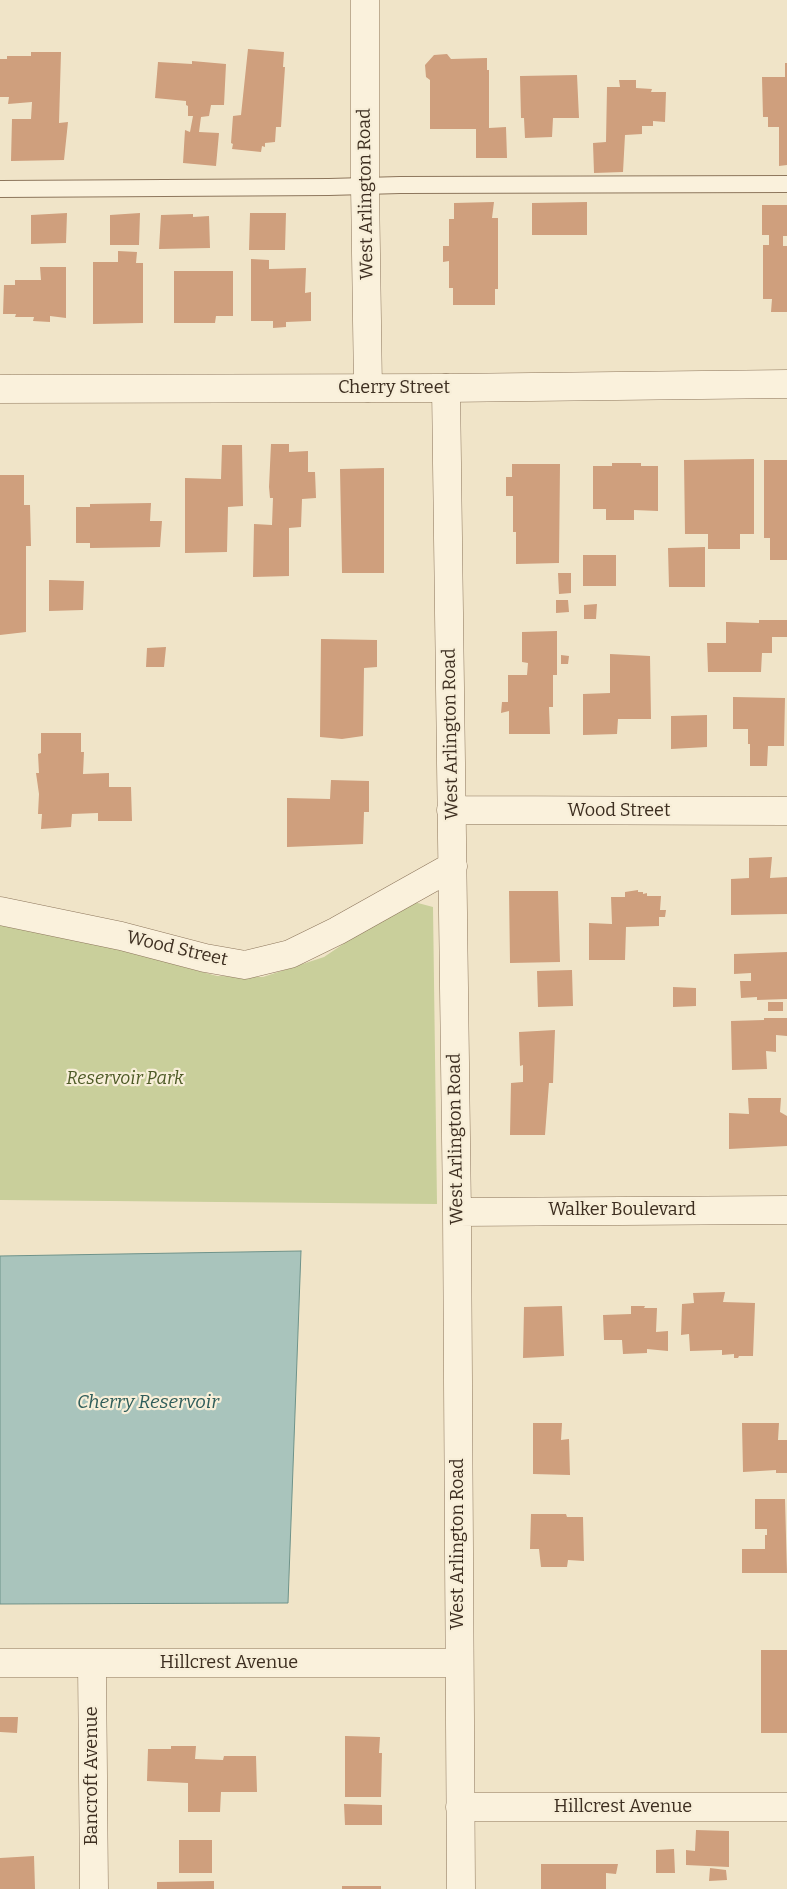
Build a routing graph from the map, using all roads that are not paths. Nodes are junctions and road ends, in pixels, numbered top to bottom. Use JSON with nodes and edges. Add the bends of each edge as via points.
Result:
{"nodes":[{"id":1,"x":365,"y":0,"type":"edge"},
{"id":2,"x":787,"y":184,"type":"edge"},
{"id":3,"x":365,"y":186,"type":"junction"},
{"id":4,"x":0,"y":189,"type":"edge"},
{"id":5,"x":787,"y":384,"type":"edge"},
{"id":6,"x":368,"y":388,"type":"junction"},
{"id":7,"x":446,"y":388,"type":"junction"},
{"id":8,"x":0,"y":389,"type":"edge"},
{"id":9,"x":451,"y":810,"type":"junction"},
{"id":10,"x":787,"y":811,"type":"edge"},
{"id":11,"x":453,"y":866,"type":"junction"},
{"id":12,"x":0,"y":911,"type":"edge"},
{"id":13,"x":787,"y":1210,"type":"edge"},
{"id":14,"x":457,"y":1212,"type":"junction"},
{"id":15,"x":0,"y":1663,"type":"edge"},
{"id":16,"x":92,"y":1663,"type":"junction"},
{"id":17,"x":459,"y":1663,"type":"junction"},
{"id":18,"x":460,"y":1807,"type":"junction"},
{"id":19,"x":787,"y":1807,"type":"edge"},
{"id":20,"x":94,"y":1889,"type":"edge"},
{"id":21,"x":461,"y":1889,"type":"edge"}],
"edges":[{"from":1,"to":3,"type":"street","name":"West Arlington Road"},
{"from":2,"to":3,"type":"lane"},
{"from":3,"to":4,"type":"lane"},
{"from":3,"to":6,"type":"street","name":"West Arlington Road"},
{"from":5,"to":7,"type":"street","name":"Cherry Street"},
{"from":6,"to":7,"type":"street","name":"Cherry Street"},
{"from":6,"to":8,"type":"street","name":"Cherry Street"},
{"from":7,"to":9,"type":"street","name":"West Arlington Road"},
{"from":9,"to":10,"type":"street","name":"Wood Street"},
{"from":9,"to":11,"type":"street","name":"West Arlington Road"},
{"from":11,"to":12,"type":"street","name":"Wood Street","via":[[290,954],[245,965]]},
{"from":11,"to":14,"type":"street","name":"West Arlington Road"},
{"from":13,"to":14,"type":"street","name":"Walker Boulevard"},
{"from":14,"to":17,"type":"street","name":"West Arlington Road"},
{"from":15,"to":16,"type":"street","name":"Hillcrest Avenue"},
{"from":16,"to":17,"type":"street","name":"Hillcrest Avenue"},
{"from":16,"to":20,"type":"street","name":"Bancroft Avenue"},
{"from":17,"to":18,"type":"street","name":"West Arlington Road"},
{"from":18,"to":19,"type":"street","name":"Hillcrest Avenue"},
{"from":18,"to":21,"type":"street","name":"West Arlington Road"}]}
